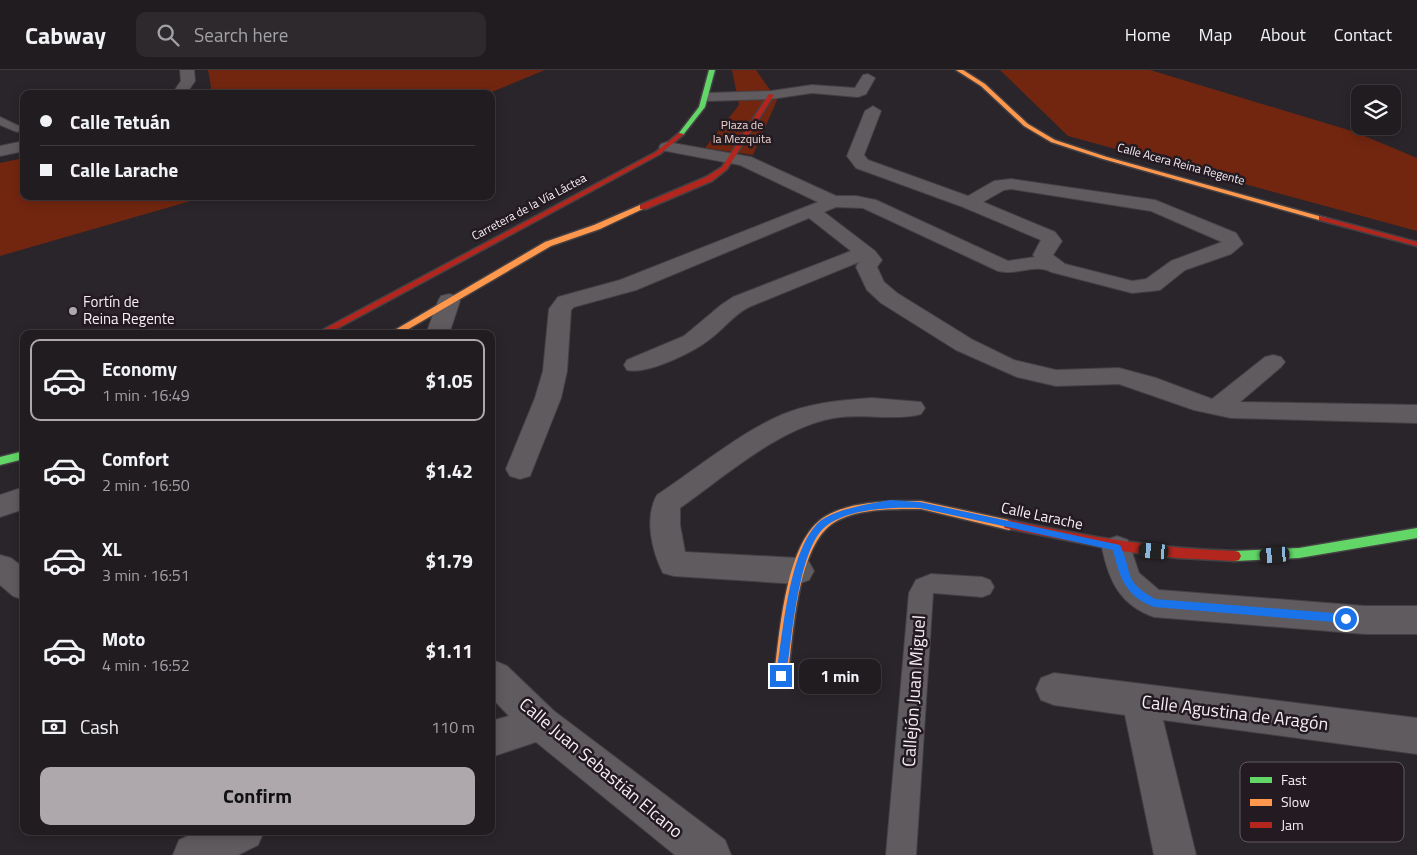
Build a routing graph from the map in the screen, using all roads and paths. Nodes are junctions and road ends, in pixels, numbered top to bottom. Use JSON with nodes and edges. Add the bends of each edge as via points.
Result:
{"nodes":[{"id":1,"x":187,"y":70,"type":"edge"},
{"id":2,"x":712,"y":70,"type":"edge"},
{"id":3,"x":959,"y":70,"type":"edge"},
{"id":4,"x":868,"y":78,"type":"dead end"},
{"id":5,"x":182,"y":90,"type":"edge"},
{"id":6,"x":771,"y":96,"type":"junction"},
{"id":7,"x":708,"y":97,"type":"junction"},
{"id":8,"x":873,"y":111,"type":"dead end"},
{"id":9,"x":0,"y":120,"type":"edge"},
{"id":10,"x":20,"y":129,"type":"edge"},
{"id":11,"x":0,"y":132,"type":"edge"},
{"id":12,"x":20,"y":147,"type":"edge"},
{"id":13,"x":667,"y":147,"type":"junction"},
{"id":14,"x":0,"y":151,"type":"edge"},
{"id":15,"x":733,"y":158,"type":"junction"},
{"id":16,"x":833,"y":202,"type":"junction"},
{"id":17,"x":969,"y":203,"type":"junction"},
{"id":18,"x":811,"y":211,"type":"junction"},
{"id":19,"x":1417,"y":244,"type":"edge"},
{"id":20,"x":868,"y":255,"type":"junction"},
{"id":21,"x":1048,"y":262,"type":"junction"},
{"id":22,"x":449,"y":301,"type":"junction"},
{"id":23,"x":327,"y":330,"type":"edge"},
{"id":24,"x":400,"y":330,"type":"edge"},
{"id":25,"x":438,"y":330,"type":"edge"},
{"id":26,"x":1273,"y":362,"type":"dead end"},
{"id":27,"x":636,"y":365,"type":"dead end"},
{"id":28,"x":912,"y":408,"type":"dead end"},
{"id":29,"x":1217,"y":408,"type":"junction"},
{"id":30,"x":1417,"y":414,"type":"edge"},
{"id":31,"x":20,"y":456,"type":"edge"},
{"id":32,"x":0,"y":460,"type":"edge"},
{"id":33,"x":520,"y":468,"type":"dead end"},
{"id":34,"x":20,"y":499,"type":"edge"},
{"id":35,"x":0,"y":506,"type":"edge"},
{"id":36,"x":1417,"y":534,"type":"edge"},
{"id":37,"x":1117,"y":548,"type":"junction"},
{"id":38,"x":0,"y":567,"type":"edge"},
{"id":39,"x":798,"y":571,"type":"junction"},
{"id":40,"x":20,"y":584,"type":"edge"},
{"id":41,"x":982,"y":587,"type":"dead end"},
{"id":42,"x":1417,"y":620,"type":"edge"},
{"id":43,"x":781,"y":676,"type":"dead end"},
{"id":44,"x":495,"y":677,"type":"dead end"},
{"id":45,"x":1054,"y":689,"type":"dead end"},
{"id":46,"x":1140,"y":700,"type":"junction"},
{"id":47,"x":541,"y":723,"type":"junction"},
{"id":48,"x":1417,"y":736,"type":"edge"},
{"id":49,"x":495,"y":738,"type":"edge"},
{"id":50,"x":236,"y":835,"type":"edge"},
{"id":51,"x":194,"y":855,"type":"edge"},
{"id":52,"x":710,"y":855,"type":"edge"},
{"id":53,"x":901,"y":855,"type":"edge"},
{"id":54,"x":1175,"y":855,"type":"edge"}],
"edges":[{"from":1,"to":5,"type":"street","via":[[188,80]]},
{"from":2,"to":7,"type":"street","name":"Carretera de la Vía Láctea"},
{"from":3,"to":19,"type":"street","name":"Calle Acera Reina Regente","via":[[983,85],[1026,126],[1053,141]]},
{"from":4,"to":6,"type":"street","via":[[858,93],[818,84]]},
{"from":6,"to":7,"type":"street"},
{"from":6,"to":15,"type":"street"},
{"from":7,"to":13,"type":"street","name":"Carretera de la Vía Láctea","via":[[682,135]]},
{"from":8,"to":17,"type":"street","via":[[855,156],[862,164]]},
{"from":9,"to":10,"type":"lane"},
{"from":10,"to":11,"type":"street"},
{"from":12,"to":14,"type":"street"},
{"from":13,"to":15,"type":"street"},
{"from":13,"to":23,"type":"street","name":"Carretera de la Vía Láctea"},
{"from":15,"to":16,"type":"street"},
{"from":15,"to":22,"type":"street","via":[[725,168],[691,188],[548,244]]},
{"from":16,"to":18,"type":"street"},
{"from":16,"to":21,"type":"street","via":[[869,204],[1005,267]]},
{"from":17,"to":21,"type":"street","via":[[1048,236],[1052,241],[1043,255]]},
{"from":17,"to":21,"type":"street","via":[[1000,185],[1027,185],[1155,206],[1229,237],[1233,244],[1226,250],[1194,259],[1162,274],[1152,285],[1143,287],[1058,268]]},
{"from":18,"to":20,"type":"street"},
{"from":18,"to":33,"type":"street","via":[[628,285],[566,302],[560,309],[555,371],[548,398]]},
{"from":20,"to":27,"type":"street","via":[[862,254],[741,302],[727,309],[701,336],[688,344]]},
{"from":20,"to":29,"type":"street","via":[[872,260],[866,267],[875,285],[889,298],[991,358],[1029,374],[1050,377],[1116,376],[1146,382]]},
{"from":22,"to":24,"type":"street"},
{"from":22,"to":25,"type":"street"},
{"from":26,"to":29,"type":"street"},
{"from":28,"to":39,"type":"street","via":[[872,406],[834,409],[798,418],[767,434],[667,503],[664,511],[674,564]]},
{"from":29,"to":30,"type":"street"},
{"from":31,"to":32,"type":"street"},
{"from":34,"to":35,"type":"street"},
{"from":36,"to":37,"type":"street","name":"Calle Larache","via":[[1260,556],[1190,555]]},
{"from":37,"to":39,"type":"street","name":"Calle Larache","via":[[920,505],[890,504],[852,510],[822,525],[806,546]]},
{"from":37,"to":42,"type":"street","via":[[1124,574],[1133,591],[1154,603],[1365,620]]},
{"from":38,"to":40,"type":"street"},
{"from":39,"to":43,"type":"street","name":"Calle Larache"},
{"from":41,"to":53,"type":"lane","name":"Callejón Juan Miguel","via":[[930,583],[921,593]]},
{"from":44,"to":47,"type":"street","name":"Calle Juan Sebastián Elcano"},
{"from":45,"to":46,"type":"street","name":"Calle Agustina de Aragón"},
{"from":46,"to":48,"type":"street","name":"Calle Agustina de Aragón"},
{"from":46,"to":54,"type":"street"},
{"from":47,"to":49,"type":"street"},
{"from":47,"to":52,"type":"street","name":"Calle Juan Sebastián Elcano"},
{"from":50,"to":51,"type":"street"}]}
